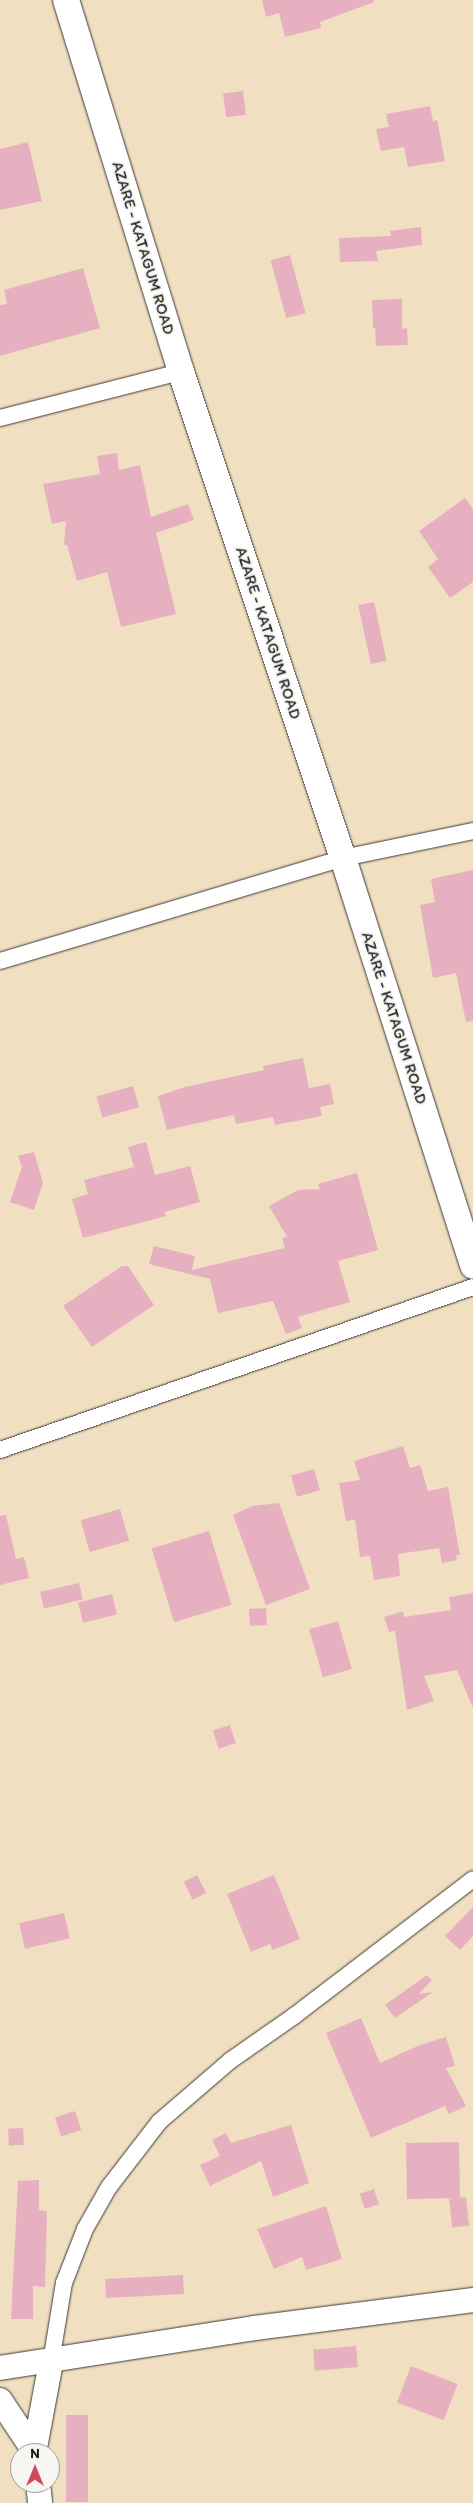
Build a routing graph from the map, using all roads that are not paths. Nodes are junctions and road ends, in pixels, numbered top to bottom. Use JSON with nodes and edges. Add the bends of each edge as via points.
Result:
{"nodes":[{"id":1,"x":66,"y":0,"type":"edge"},
{"id":2,"x":181,"y":372,"type":"junction"},
{"id":3,"x":0,"y":418,"type":"edge"},
{"id":4,"x":473,"y":831,"type":"edge"},
{"id":5,"x":343,"y":858,"type":"junction"},
{"id":6,"x":0,"y":961,"type":"edge"},
{"id":7,"x":473,"y":1266,"type":"edge"},
{"id":8,"x":473,"y":1287,"type":"edge"},
{"id":9,"x":0,"y":1450,"type":"edge"},
{"id":10,"x":473,"y":1880,"type":"edge"},
{"id":11,"x":473,"y":2300,"type":"edge"},
{"id":12,"x":50,"y":2362,"type":"junction"},
{"id":13,"x":0,"y":2368,"type":"edge"},
{"id":14,"x":0,"y":2400,"type":"edge"},
{"id":15,"x":28,"y":2443,"type":"edge"},
{"id":16,"x":36,"y":2443,"type":"edge"}],
"edges":[{"from":1,"to":2,"type":"main road","name":"AZARE - KATAGUM ROAD"},
{"from":2,"to":3,"type":"street"},
{"from":2,"to":5,"type":"main road","name":"AZARE - KATAGUM ROAD"},
{"from":4,"to":5,"type":"street"},
{"from":5,"to":6,"type":"street"},
{"from":5,"to":7,"type":"main road","name":"AZARE - KATAGUM ROAD"},
{"from":8,"to":9,"type":"street"},
{"from":10,"to":12,"type":"street","via":[[231,2060],[159,2122],[109,2187],[85,2229],[64,2283]]},
{"from":11,"to":12,"type":"street","via":[[256,2328]]},
{"from":12,"to":13,"type":"street"},
{"from":12,"to":16,"type":"street"},
{"from":14,"to":15,"type":"street"}]}
